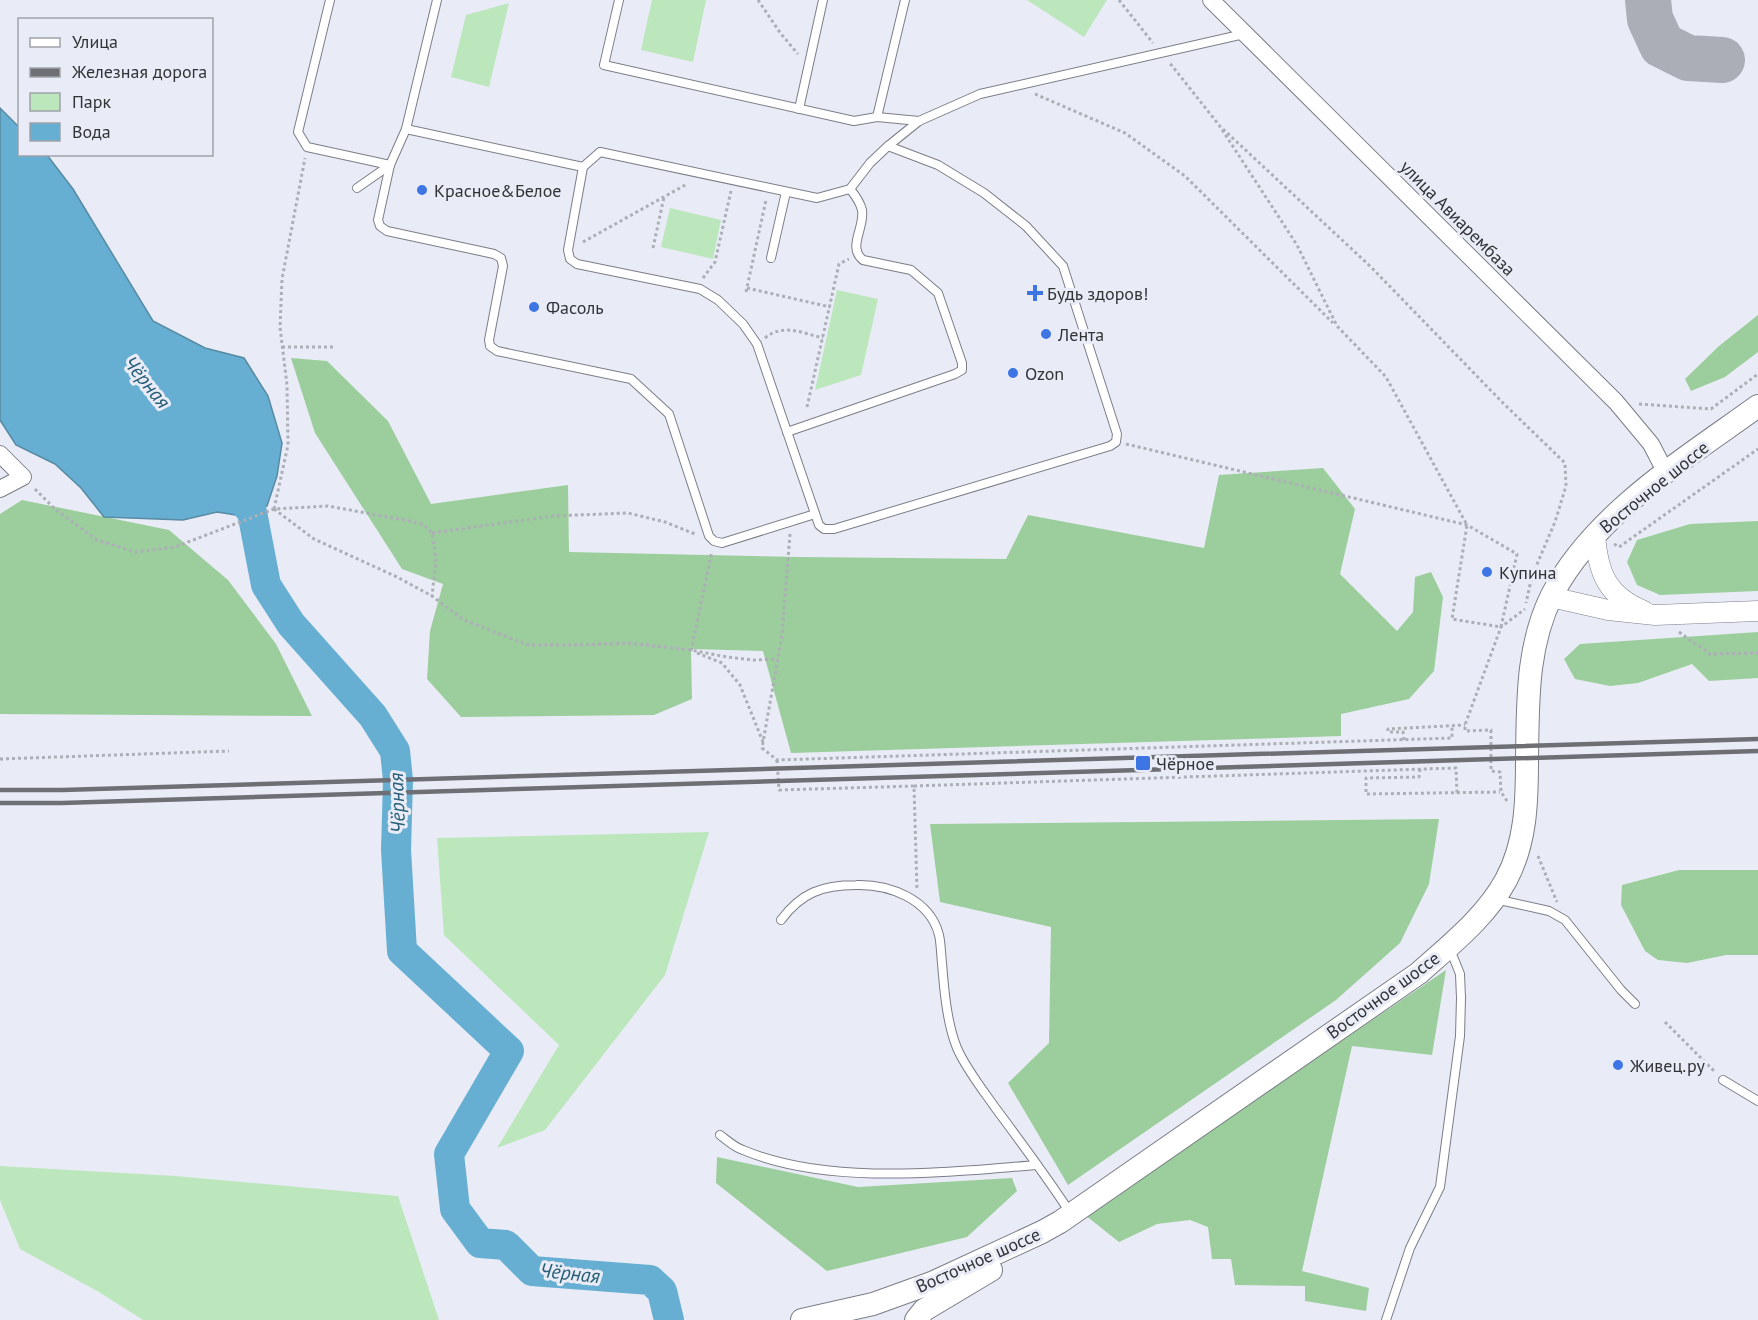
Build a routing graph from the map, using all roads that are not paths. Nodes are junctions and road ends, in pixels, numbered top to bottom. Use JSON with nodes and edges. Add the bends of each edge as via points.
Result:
{"nodes":[{"id":1,"x":330,"y":0,"type":"edge"},
{"id":2,"x":437,"y":0,"type":"edge"},
{"id":3,"x":619,"y":0,"type":"edge"},
{"id":4,"x":824,"y":0,"type":"edge"},
{"id":5,"x":905,"y":0,"type":"edge"},
{"id":6,"x":1211,"y":0,"type":"edge"},
{"id":7,"x":1245,"y":33,"type":"junction"},
{"id":8,"x":799,"y":109,"type":"junction"},
{"id":9,"x":877,"y":117,"type":"junction"},
{"id":10,"x":919,"y":121,"type":"junction"},
{"id":11,"x":406,"y":129,"type":"junction"},
{"id":12,"x":888,"y":146,"type":"junction"},
{"id":13,"x":390,"y":165,"type":"junction"},
{"id":14,"x":583,"y":167,"type":"junction"},
{"id":15,"x":357,"y":188,"type":"dead end"},
{"id":16,"x":850,"y":189,"type":"junction"},
{"id":17,"x":786,"y":192,"type":"junction"},
{"id":18,"x":771,"y":258,"type":"dead end"},
{"id":19,"x":1758,"y":405,"type":"edge"},
{"id":20,"x":787,"y":432,"type":"junction"},
{"id":21,"x":0,"y":454,"type":"edge"},
{"id":22,"x":1666,"y":473,"type":"junction"},
{"id":23,"x":0,"y":489,"type":"edge"},
{"id":24,"x":815,"y":514,"type":"junction"},
{"id":25,"x":1595,"y":535,"type":"junction"},
{"id":26,"x":1551,"y":597,"type":"junction"},
{"id":27,"x":1758,"y":611,"type":"edge"},
{"id":28,"x":1655,"y":615,"type":"junction"},
{"id":29,"x":1494,"y":898,"type":"junction"},
{"id":30,"x":781,"y":920,"type":"dead end"},
{"id":31,"x":1449,"y":946,"type":"junction"},
{"id":32,"x":1635,"y":1004,"type":"dead end"},
{"id":33,"x":1723,"y":1080,"type":"road end"},
{"id":34,"x":1758,"y":1101,"type":"edge"},
{"id":35,"x":720,"y":1135,"type":"dead end"},
{"id":36,"x":1037,"y":1165,"type":"junction"},
{"id":37,"x":1071,"y":1214,"type":"junction"},
{"id":38,"x":1042,"y":1232,"type":"junction"},
{"id":39,"x":815,"y":1319,"type":"edge"},
{"id":40,"x":916,"y":1320,"type":"edge"},
{"id":41,"x":1386,"y":1320,"type":"edge"}],
"edges":[{"from":1,"to":13,"type":"lane","via":[[298,132],[307,147]]},
{"from":2,"to":11,"type":"lane"},
{"from":3,"to":8,"type":"lane","via":[[604,65]]},
{"from":4,"to":8,"type":"lane"},
{"from":5,"to":9,"type":"lane"},
{"from":6,"to":7,"type":"street","name":"улица Авиарембаза"},
{"from":7,"to":10,"type":"lane","via":[[980,94]]},
{"from":7,"to":22,"type":"street","name":"улица Авиарембаза","via":[[1616,402],[1651,444]]},
{"from":8,"to":9,"type":"lane","via":[[854,121]]},
{"from":9,"to":10,"type":"lane"},
{"from":10,"to":12,"type":"lane"},
{"from":11,"to":13,"type":"lane"},
{"from":11,"to":14,"type":"lane"},
{"from":12,"to":16,"type":"lane"},
{"from":12,"to":24,"type":"lane","via":[[938,165],[984,193],[1026,226],[1063,266],[1116,442],[834,529],[824,529]]},
{"from":13,"to":15,"type":"lane"},
{"from":13,"to":24,"type":"lane","via":[[380,226],[387,231],[501,258],[490,346],[497,351],[631,379],[669,414],[714,541],[722,543]]},
{"from":14,"to":17,"type":"lane","via":[[600,152]]},
{"from":14,"to":20,"type":"lane","via":[[568,250],[570,258],[577,264],[700,290],[718,300],[757,344]]},
{"from":16,"to":17,"type":"lane","via":[[817,198]]},
{"from":16,"to":20,"type":"lane","via":[[862,210],[857,255],[863,260],[911,270],[938,293],[962,370]]},
{"from":17,"to":18,"type":"lane"},
{"from":19,"to":22,"type":"main road","name":"Восточное шоссе"},
{"from":20,"to":24,"type":"lane"},
{"from":21,"to":23,"type":"street","via":[[23,477]]},
{"from":22,"to":25,"type":"main road","name":"Восточное шоссе"},
{"from":25,"to":26,"type":"main road","name":"Восточное шоссе"},
{"from":25,"to":28,"type":"street","via":[[1604,578],[1618,597]]},
{"from":26,"to":28,"type":"street","via":[[1608,610]]},
{"from":26,"to":29,"type":"main road","name":"Восточное шоссе","via":[[1530,670],[1527,791],[1521,846]]},
{"from":27,"to":28,"type":"street"},
{"from":29,"to":31,"type":"main road","name":"Восточное шоссе"},
{"from":29,"to":32,"type":"lane","via":[[1550,911],[1565,920]]},
{"from":30,"to":36,"type":"lane","via":[[801,898],[829,887],[875,886],[901,893],[925,909],[939,935],[946,1006],[957,1048]]},
{"from":31,"to":37,"type":"main road","name":"Восточное шоссе","via":[[1419,973]]},
{"from":31,"to":41,"type":"lane","via":[[1460,974],[1460,1036],[1440,1187],[1410,1248]]},
{"from":33,"to":34,"type":"lane"},
{"from":35,"to":36,"type":"lane","via":[[741,1149],[769,1159],[837,1171],[921,1174]]},
{"from":36,"to":37,"type":"lane"},
{"from":37,"to":38,"type":"main road","name":"Восточное шоссе"},
{"from":38,"to":39,"type":"main road","name":"Восточное шоссе","via":[[934,1282]]},
{"from":38,"to":40,"type":"main road","via":[[1021,1252],[924,1310]]}]}
